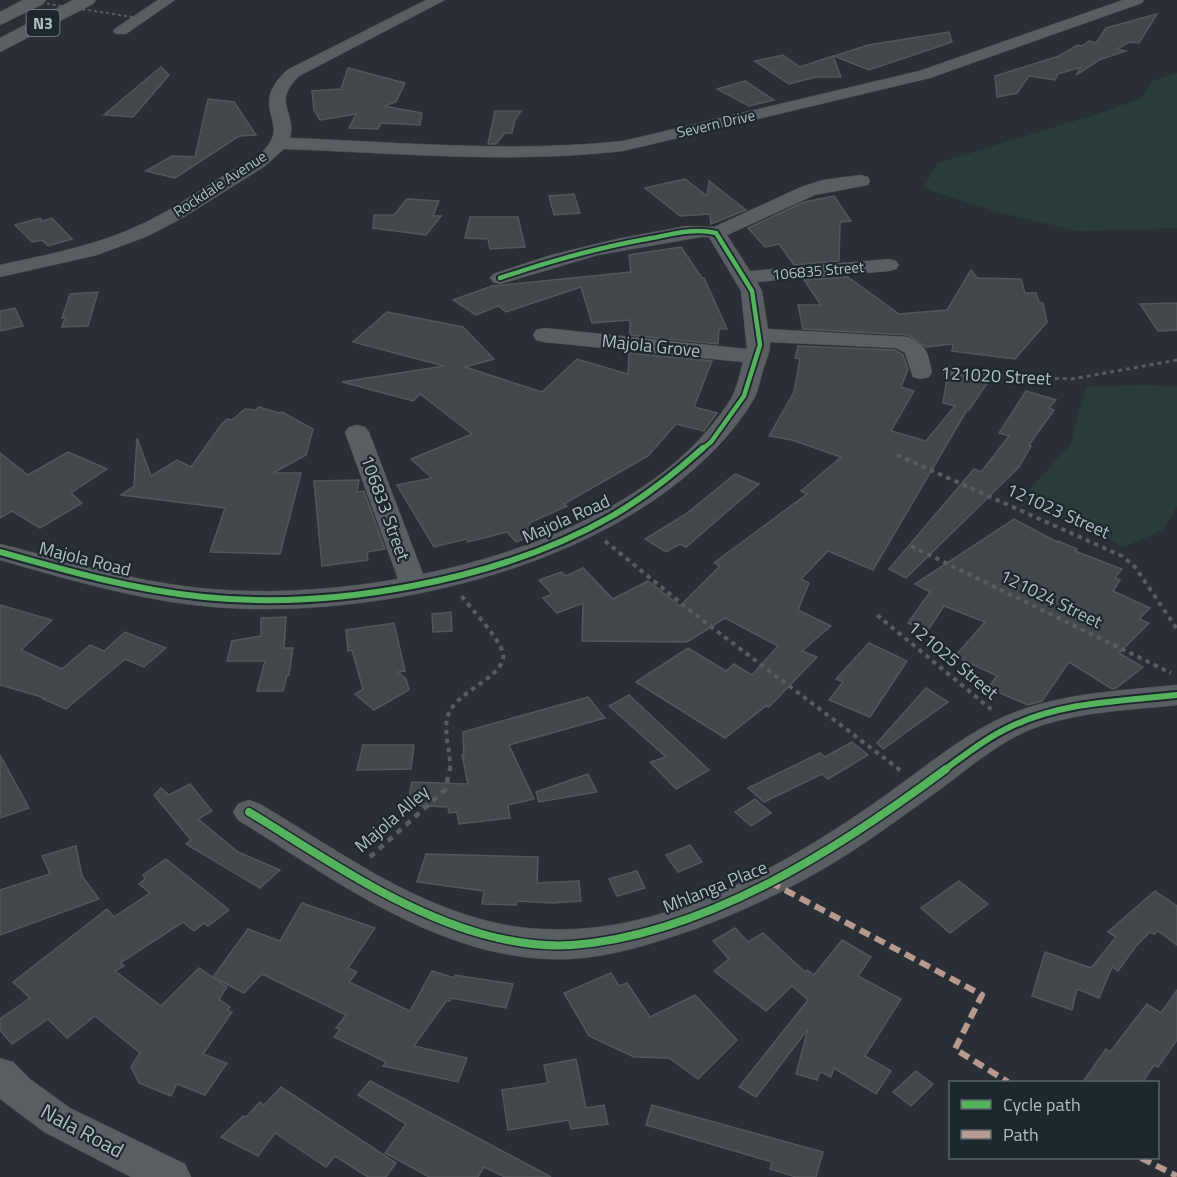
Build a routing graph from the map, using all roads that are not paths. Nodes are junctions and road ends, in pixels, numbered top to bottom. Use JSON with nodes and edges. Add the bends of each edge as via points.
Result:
{"nodes":[{"id":1,"x":37,"y":0,"type":"edge"},
{"id":2,"x":87,"y":0,"type":"edge"},
{"id":3,"x":168,"y":0,"type":"edge"},
{"id":4,"x":438,"y":0,"type":"edge"},
{"id":5,"x":1137,"y":0,"type":"edge"},
{"id":6,"x":0,"y":19,"type":"edge"},
{"id":7,"x":121,"y":32,"type":"dead end"},
{"id":8,"x":0,"y":46,"type":"edge"},
{"id":9,"x":279,"y":143,"type":"junction"},
{"id":10,"x":861,"y":182,"type":"dead end"},
{"id":11,"x":716,"y":233,"type":"junction"},
{"id":12,"x":889,"y":265,"type":"dead end"},
{"id":13,"x":0,"y":271,"type":"edge"},
{"id":14,"x":747,"y":277,"type":"junction"},
{"id":15,"x":500,"y":278,"type":"dead end"},
{"id":16,"x":544,"y":335,"type":"dead end"},
{"id":17,"x":760,"y":346,"type":"junction"},
{"id":18,"x":921,"y":372,"type":"road end"},
{"id":19,"x":357,"y":432,"type":"dead end"},
{"id":20,"x":0,"y":552,"type":"edge"},
{"id":21,"x":413,"y":584,"type":"junction"},
{"id":22,"x":1177,"y":695,"type":"edge"},
{"id":23,"x":249,"y":812,"type":"dead end"},
{"id":24,"x":0,"y":1074,"type":"edge"},
{"id":25,"x":171,"y":1177,"type":"edge"}],
"edges":[{"from":1,"to":6,"type":"highway","number":"N3"},
{"from":2,"to":8,"type":"highway","number":"N3"},
{"from":3,"to":7,"type":"street"},
{"from":4,"to":9,"type":"street","name":"Rockdale Avenue","via":[[282,82],[276,105]]},
{"from":5,"to":9,"type":"street","name":"Severn Drive","via":[[924,75],[623,146],[521,155]]},
{"from":9,"to":13,"type":"street","name":"Rockdale Avenue","via":[[246,170],[141,232],[88,250]]},
{"from":10,"to":11,"type":"street","via":[[808,191]]},
{"from":11,"to":14,"type":"street","name":"Majola Road"},
{"from":11,"to":15,"type":"street","via":[[685,232],[612,244]]},
{"from":12,"to":14,"type":"street","name":"106835 Street"},
{"from":14,"to":17,"type":"street","name":"Majola Road"},
{"from":16,"to":17,"type":"street","name":"Majola Grove"},
{"from":17,"to":18,"type":"street","name":"121020 Street","via":[[900,342],[915,349]]},
{"from":17,"to":21,"type":"street","name":"Majola Road","via":[[750,386],[733,413],[674,476],[637,503],[590,529],[503,563]]},
{"from":19,"to":21,"type":"street","name":"106833 Street"},
{"from":20,"to":21,"type":"street","name":"Majola Road","via":[[136,588],[220,599],[303,598]]},
{"from":22,"to":23,"type":"street","name":"Mhlanga Place","via":[[1052,711],[1011,726],[818,856],[770,882],[692,915],[626,936],[571,945],[524,942],[471,931],[400,900]]},
{"from":24,"to":25,"type":"street","name":"Nala Road","via":[[33,1105]]}]}
